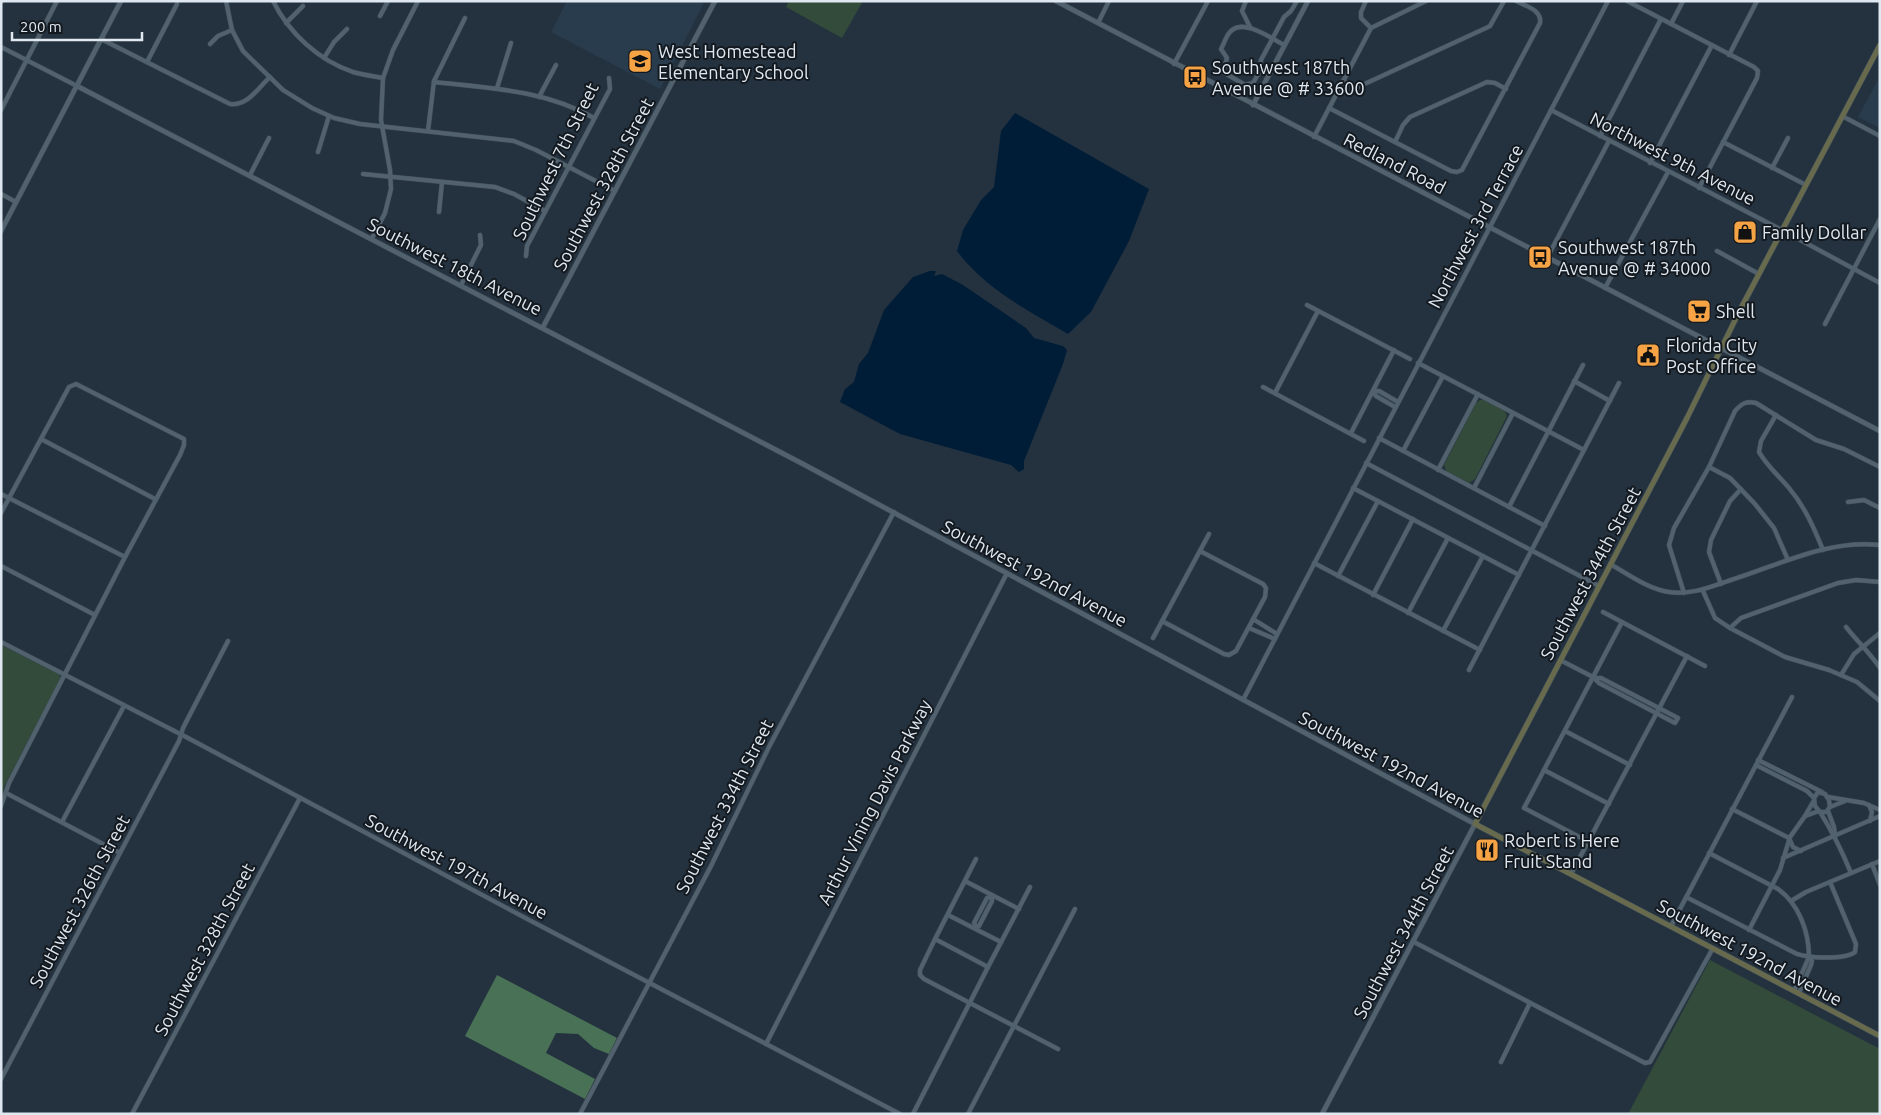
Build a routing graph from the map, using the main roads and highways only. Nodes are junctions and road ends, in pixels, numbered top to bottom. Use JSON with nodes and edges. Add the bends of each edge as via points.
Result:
{"nodes":[{"id":1,"x":1880,"y":45,"type":"edge"},
{"id":2,"x":1475,"y":824,"type":"joint"},
{"id":3,"x":1880,"y":1036,"type":"edge"}],
"edges":[{"from":1,"to":2,"type":"main road","name":"Southwest 344th Street"},
{"from":2,"to":3,"type":"main road","name":"Southwest 192nd Avenue"}]}
